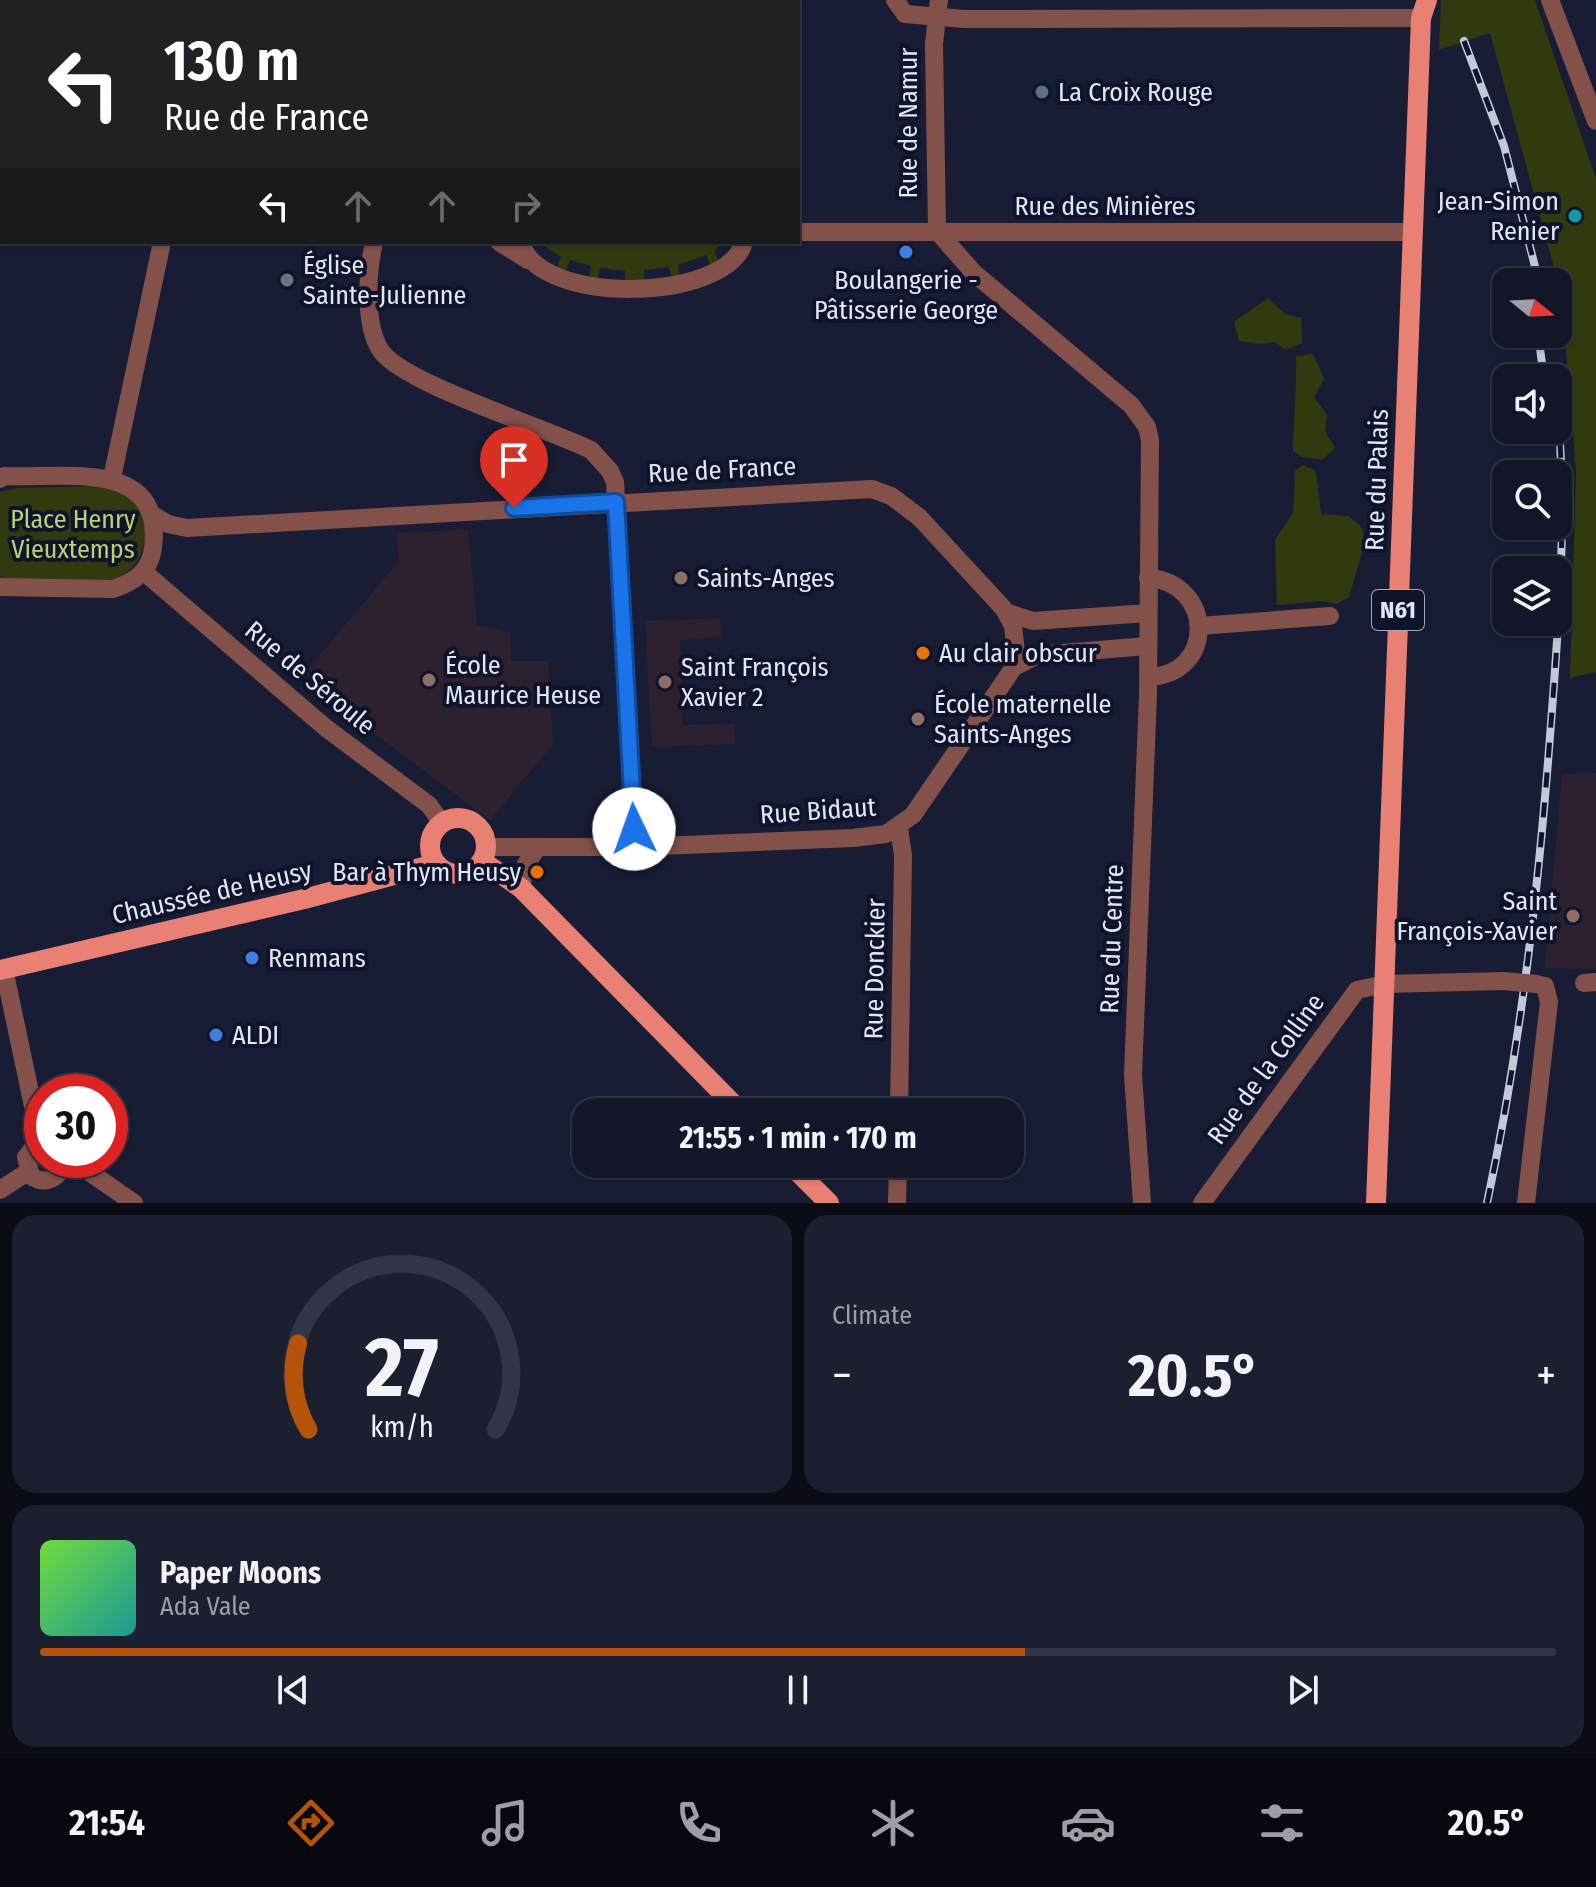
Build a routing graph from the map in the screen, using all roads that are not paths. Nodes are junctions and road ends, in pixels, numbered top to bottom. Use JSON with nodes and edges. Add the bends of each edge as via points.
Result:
{"nodes":[{"id":1,"x":895,"y":0,"type":"edge"},
{"id":2,"x":1560,"y":3,"type":"edge"},
{"id":3,"x":1422,"y":6,"type":"edge"},
{"id":4,"x":938,"y":8,"type":"edge"},
{"id":5,"x":1596,"y":121,"type":"edge"},
{"id":6,"x":937,"y":231,"type":"junction"},
{"id":7,"x":800,"y":232,"type":"edge"},
{"id":8,"x":1412,"y":232,"type":"junction"},
{"id":9,"x":162,"y":244,"type":"edge"},
{"id":10,"x":373,"y":244,"type":"edge"},
{"id":11,"x":505,"y":244,"type":"edge"},
{"id":12,"x":741,"y":249,"type":"edge"},
{"id":13,"x":524,"y":251,"type":"edge"},
{"id":14,"x":1,"y":475,"type":"edge"},
{"id":15,"x":112,"y":478,"type":"junction"},
{"id":16,"x":616,"y":502,"type":"junction"},
{"id":17,"x":153,"y":515,"type":"junction"},
{"id":18,"x":144,"y":572,"type":"junction"},
{"id":19,"x":1148,"y":578,"type":"junction"},
{"id":20,"x":0,"y":587,"type":"edge"},
{"id":21,"x":1008,"y":613,"type":"junction"},
{"id":22,"x":1148,"y":613,"type":"junction"},
{"id":23,"x":1330,"y":616,"type":"dead end"},
{"id":24,"x":1199,"y":626,"type":"junction"},
{"id":25,"x":1147,"y":646,"type":"junction"},
{"id":26,"x":1014,"y":667,"type":"junction"},
{"id":27,"x":1148,"y":677,"type":"junction"},
{"id":28,"x":442,"y":823,"type":"junction"},
{"id":29,"x":899,"y":828,"type":"junction"},
{"id":30,"x":538,"y":847,"type":"junction"},
{"id":31,"x":635,"y":847,"type":"junction"},
{"id":32,"x":484,"y":854,"type":"junction"},
{"id":33,"x":435,"y":864,"type":"junction"},
{"id":34,"x":521,"y":888,"type":"junction"},
{"id":35,"x":2,"y":969,"type":"edge"},
{"id":36,"x":1385,"y":984,"type":"junction"},
{"id":37,"x":26,"y":1074,"type":"edge"},
{"id":38,"x":727,"y":1098,"type":"edge"},
{"id":39,"x":899,"y":1098,"type":"edge"},
{"id":40,"x":24,"y":1174,"type":"edge"},
{"id":41,"x":34,"y":1178,"type":"edge"},
{"id":42,"x":54,"y":1178,"type":"edge"},
{"id":43,"x":94,"y":1178,"type":"edge"},
{"id":44,"x":804,"y":1178,"type":"edge"},
{"id":45,"x":898,"y":1178,"type":"edge"},
{"id":46,"x":0,"y":1190,"type":"edge"},
{"id":47,"x":134,"y":1203,"type":"edge"},
{"id":48,"x":829,"y":1203,"type":"edge"},
{"id":49,"x":897,"y":1203,"type":"edge"},
{"id":50,"x":1142,"y":1203,"type":"edge"},
{"id":51,"x":1202,"y":1203,"type":"edge"},
{"id":52,"x":1376,"y":1203,"type":"edge"},
{"id":53,"x":1526,"y":1203,"type":"edge"}],
"edges":[{"from":1,"to":4,"type":"street","via":[[905,14]]},
{"from":2,"to":5,"type":"street"},
{"from":3,"to":4,"type":"street"},
{"from":3,"to":8,"type":"main road","name":"Rue du Palais","number":"N61"},
{"from":4,"to":6,"type":"street","name":"Rue de Namur"},
{"from":6,"to":7,"type":"street","name":"Rue des Minières"},
{"from":6,"to":8,"type":"street","name":"Rue des Minières"},
{"from":6,"to":19,"type":"street","name":"Rue du Centre","via":[[974,273],[1141,416],[1150,440]]},
{"from":8,"to":36,"type":"main road","name":"Rue du Palais","number":"N61"},
{"from":9,"to":15,"type":"street"},
{"from":10,"to":16,"type":"street","via":[[372,325],[382,352],[410,374],[591,450],[610,471]]},
{"from":11,"to":13,"type":"street"},
{"from":12,"to":13,"type":"street","via":[[695,278],[639,290],[553,274]]},
{"from":14,"to":15,"type":"street"},
{"from":15,"to":17,"type":"street","via":[[142,496]]},
{"from":16,"to":17,"type":"street","name":"Rue de France","via":[[187,528]]},
{"from":16,"to":21,"type":"street","name":"Rue de France","via":[[860,488],[882,492],[919,517]]},
{"from":16,"to":31,"type":"street"},
{"from":17,"to":18,"type":"street","via":[[152,559]]},
{"from":18,"to":20,"type":"street","via":[[113,589]]},
{"from":18,"to":28,"type":"street","name":"Rue de Séroule","via":[[326,728],[429,805]]},
{"from":19,"to":22,"type":"street","name":"Rue du Centre"},
{"from":19,"to":24,"type":"street","via":[[1183,591]]},
{"from":21,"to":22,"type":"street","via":[[1033,621]]},
{"from":21,"to":26,"type":"street","via":[[1016,638]]},
{"from":22,"to":25,"type":"street","name":"Rue du Centre"},
{"from":23,"to":24,"type":"street"},
{"from":24,"to":27,"type":"street","via":[[1196,647],[1181,668]]},
{"from":25,"to":26,"type":"street","via":[[1038,655]]},
{"from":25,"to":27,"type":"street","name":"Rue du Centre"},
{"from":26,"to":29,"type":"street","name":"Rue Bidaut","via":[[925,801]]},
{"from":27,"to":50,"type":"street","name":"Rue du Centre","via":[[1133,1075]]},
{"from":28,"to":32,"type":"main road","via":[[469,820],[482,832]]},
{"from":28,"to":33,"type":"main road","via":[[431,840]]},
{"from":29,"to":31,"type":"street","name":"Rue Bidaut","via":[[871,837]]},
{"from":29,"to":39,"type":"street","name":"Rue Donckier"},
{"from":30,"to":31,"type":"street","name":"Rue Bidaut"},
{"from":30,"to":32,"type":"street","name":"Rue Bidaut"},
{"from":30,"to":34,"type":"street","via":[[526,864]]},
{"from":32,"to":33,"type":"main road","via":[[470,872],[450,873]]},
{"from":32,"to":34,"type":"main road"},
{"from":33,"to":35,"type":"main road","name":"Chaussée de Heusy"},
{"from":34,"to":38,"type":"main road"},
{"from":35,"to":37,"type":"street"},
{"from":36,"to":51,"type":"street","name":"Rue de la Colline","via":[[1366,986],[1350,996]]},
{"from":36,"to":52,"type":"main road","name":"Rue du Palais","number":"N61"},
{"from":36,"to":53,"type":"street","name":"Rue de la Colline","bridge":true,"via":[[1503,981],[1545,986],[1549,1002]]},
{"from":40,"to":46,"type":"street"},
{"from":41,"to":42,"type":"street"},
{"from":43,"to":47,"type":"street"},
{"from":44,"to":48,"type":"main road"},
{"from":45,"to":49,"type":"street"}]}
